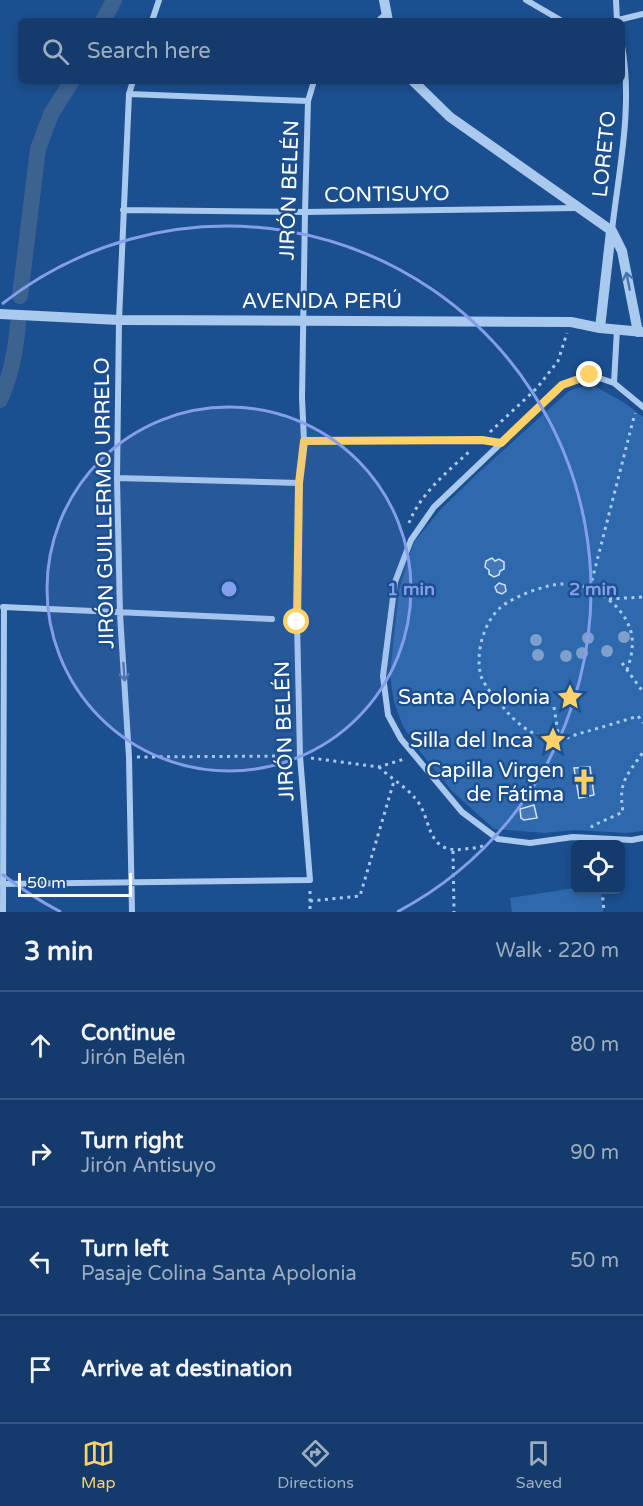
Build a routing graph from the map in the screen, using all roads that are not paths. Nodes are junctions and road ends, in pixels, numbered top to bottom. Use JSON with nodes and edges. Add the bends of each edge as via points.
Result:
{"nodes":[{"id":1,"x":159,"y":0,"type":"edge"},
{"id":2,"x":384,"y":0,"type":"edge"},
{"id":3,"x":526,"y":0,"type":"edge"},
{"id":4,"x":617,"y":0,"type":"edge"},
{"id":5,"x":643,"y":14,"type":"edge"},
{"id":6,"x":153,"y":18,"type":"edge"},
{"id":7,"x":384,"y":18,"type":"edge"},
{"id":8,"x":557,"y":18,"type":"edge"},
{"id":9,"x":616,"y":18,"type":"edge"},
{"id":10,"x":625,"y":19,"type":"edge"},
{"id":11,"x":625,"y":70,"type":"edge"},
{"id":12,"x":132,"y":84,"type":"edge"},
{"id":13,"x":313,"y":84,"type":"edge"},
{"id":14,"x":415,"y":84,"type":"edge"},
{"id":15,"x":129,"y":94,"type":"junction"},
{"id":16,"x":308,"y":101,"type":"junction"},
{"id":17,"x":580,"y":207,"type":"junction"},
{"id":18,"x":123,"y":210,"type":"junction"},
{"id":19,"x":304,"y":212,"type":"junction"},
{"id":20,"x":612,"y":231,"type":"junction"},
{"id":21,"x":0,"y":314,"type":"edge"},
{"id":22,"x":119,"y":320,"type":"junction"},
{"id":23,"x":302,"y":320,"type":"junction"},
{"id":24,"x":600,"y":328,"type":"junction"},
{"id":25,"x":617,"y":329,"type":"junction"},
{"id":26,"x":641,"y":332,"type":"edge"},
{"id":27,"x":614,"y":383,"type":"junction"},
{"id":28,"x":641,"y":405,"type":"edge"},
{"id":29,"x":304,"y":441,"type":"junction"},
{"id":30,"x":501,"y":443,"type":"junction"},
{"id":31,"x":117,"y":478,"type":"junction"},
{"id":32,"x":299,"y":483,"type":"junction"},
{"id":33,"x":2,"y":607,"type":"edge"},
{"id":34,"x":120,"y":614,"type":"junction"},
{"id":35,"x":272,"y":619,"type":"dead end"},
{"id":36,"x":1,"y":751,"type":"edge"},
{"id":37,"x":643,"y":838,"type":"edge"},
{"id":38,"x":131,"y":882,"type":"junction"},
{"id":39,"x":2,"y":884,"type":"edge"},
{"id":40,"x":3,"y":912,"type":"edge"},
{"id":41,"x":132,"y":912,"type":"edge"}],
"edges":[{"from":1,"to":6,"type":"street"},
{"from":2,"to":7,"type":"street"},
{"from":3,"to":8,"type":"street"},
{"from":4,"to":9,"type":"street"},
{"from":5,"to":10,"type":"street"},
{"from":11,"to":20,"type":"street","name":"LORETO","via":[[625,125]]},
{"from":12,"to":15,"type":"street","name":"JIRÓN GUILLERMO URRELO"},
{"from":13,"to":16,"type":"street","name":"JIRÓN BELÉN"},
{"from":14,"to":17,"type":"street","via":[[450,117]]},
{"from":15,"to":16,"type":"street"},
{"from":15,"to":18,"type":"street","name":"JIRÓN GUILLERMO URRELO"},
{"from":16,"to":19,"type":"street","name":"JIRÓN BELÉN"},
{"from":17,"to":19,"type":"street","name":"CONTISUYO"},
{"from":17,"to":20,"type":"street"},
{"from":18,"to":19,"type":"street","name":"CONTISUYO"},
{"from":18,"to":22,"type":"street","name":"JIRÓN GUILLERMO URRELO"},
{"from":19,"to":23,"type":"street","name":"JIRÓN BELÉN"},
{"from":20,"to":24,"type":"street"},
{"from":26,"to":20,"type":"street","one_way":true,"via":[[622,251]]},
{"from":21,"to":22,"type":"street","name":"AVENIDA PERÚ"},
{"from":22,"to":23,"type":"street","name":"AVENIDA PERÚ"},
{"from":22,"to":31,"type":"street","name":"JIRÓN GUILLERMO URRELO"},
{"from":23,"to":24,"type":"street","name":"AVENIDA PERÚ","via":[[571,322]]},
{"from":23,"to":29,"type":"street","name":"JIRÓN BELÉN"},
{"from":24,"to":25,"type":"street","name":"AVENIDA PERÚ"},
{"from":25,"to":26,"type":"street","name":"AVENIDA PERÚ"},
{"from":25,"to":27,"type":"street"},
{"from":27,"to":28,"type":"street"},
{"from":27,"to":30,"type":"street","via":[[590,375],[562,385]]},
{"from":29,"to":30,"type":"street"},
{"from":29,"to":32,"type":"street","name":"JIRÓN BELÉN"},
{"from":30,"to":37,"type":"street","via":[[434,507],[411,540],[395,582],[383,676],[388,715],[401,739],[462,812],[498,839],[530,843],[573,837]]},
{"from":31,"to":32,"type":"street"},
{"from":31,"to":34,"type":"street","name":"JIRÓN GUILLERMO URRELO"},
{"from":32,"to":38,"type":"street","name":"JIRÓN BELÉN","via":[[300,756],[310,880]]},
{"from":33,"to":34,"type":"street"},
{"from":33,"to":36,"type":"street"},
{"from":34,"to":35,"type":"street"},
{"from":34,"to":38,"type":"street","name":"JIRÓN GUILLERMO URRELO","one_way":true,"via":[[129,757]]},
{"from":36,"to":39,"type":"street"},
{"from":38,"to":39,"type":"street"},
{"from":38,"to":41,"type":"street","name":"JIRÓN GUILLERMO URRELO"},
{"from":39,"to":40,"type":"street"}]}
